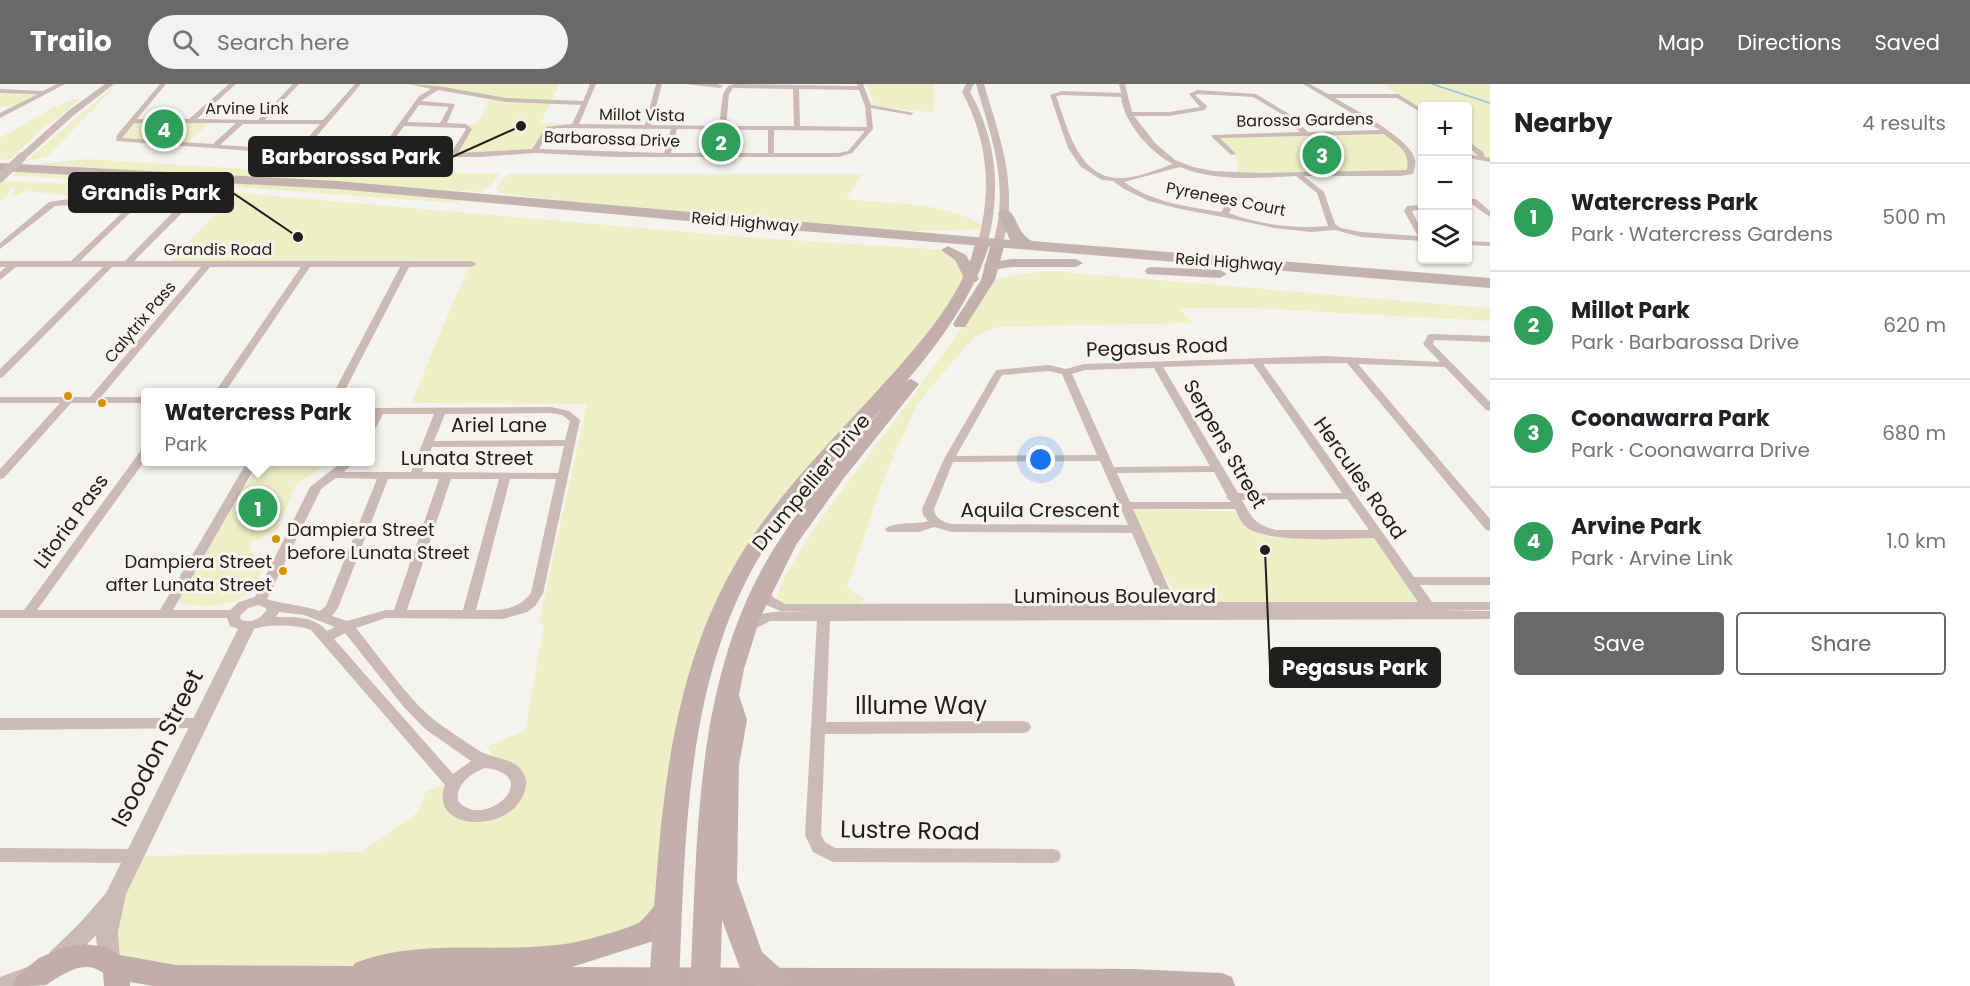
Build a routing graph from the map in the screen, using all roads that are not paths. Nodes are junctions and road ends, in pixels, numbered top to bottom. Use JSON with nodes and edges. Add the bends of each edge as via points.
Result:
{"nodes":[{"id":1,"x":62,"y":84,"type":"edge"},
{"id":2,"x":110,"y":84,"type":"edge"},
{"id":3,"x":163,"y":84,"type":"edge"},
{"id":4,"x":233,"y":84,"type":"edge"},
{"id":5,"x":296,"y":84,"type":"edge"},
{"id":6,"x":358,"y":84,"type":"edge"},
{"id":7,"x":412,"y":84,"type":"edge"},
{"id":8,"x":593,"y":84,"type":"edge"},
{"id":9,"x":659,"y":84,"type":"edge"},
{"id":10,"x":688,"y":84,"type":"edge"},
{"id":11,"x":700,"y":84,"type":"edge"},
{"id":12,"x":704,"y":84,"type":"edge"},
{"id":13,"x":970,"y":84,"type":"edge"},
{"id":14,"x":980,"y":84,"type":"edge"},
{"id":15,"x":1122,"y":84,"type":"edge"},
{"id":16,"x":1306,"y":84,"type":"edge"},
{"id":17,"x":754,"y":85,"type":"edge"},
{"id":18,"x":729,"y":86,"type":"edge"},
{"id":19,"x":796,"y":86,"type":"junction"},
{"id":20,"x":861,"y":86,"type":"edge"},
{"id":21,"x":438,"y":88,"type":"junction"},
{"id":22,"x":0,"y":91,"type":"edge"},
{"id":23,"x":45,"y":93,"type":"junction"},
{"id":24,"x":1126,"y":95,"type":"junction"},
{"id":25,"x":1325,"y":96,"type":"junction"},
{"id":26,"x":417,"y":103,"type":"junction"},
{"id":27,"x":585,"y":103,"type":"junction"},
{"id":28,"x":0,"y":106,"type":"edge"},
{"id":29,"x":15,"y":106,"type":"junction"},
{"id":30,"x":868,"y":106,"type":"junction"},
{"id":31,"x":1418,"y":108,"type":"edge"},
{"id":32,"x":911,"y":113,"type":"dead end"},
{"id":33,"x":1130,"y":114,"type":"junction"},
{"id":34,"x":0,"y":116,"type":"edge"},
{"id":35,"x":132,"y":121,"type":"junction"},
{"id":36,"x":191,"y":121,"type":"junction"},
{"id":37,"x":241,"y":122,"type":"junction"},
{"id":38,"x":259,"y":122,"type":"junction"},
{"id":39,"x":326,"y":122,"type":"junction"},
{"id":40,"x":402,"y":124,"type":"junction"},
{"id":41,"x":443,"y":124,"type":"junction"},
{"id":42,"x":575,"y":126,"type":"junction"},
{"id":43,"x":647,"y":128,"type":"junction"},
{"id":44,"x":674,"y":129,"type":"junction"},
{"id":45,"x":722,"y":129,"type":"junction"},
{"id":46,"x":771,"y":129,"type":"junction"},
{"id":47,"x":797,"y":129,"type":"junction"},
{"id":48,"x":870,"y":129,"type":"junction"},
{"id":49,"x":1386,"y":132,"type":"junction"},
{"id":50,"x":1306,"y":134,"type":"junction"},
{"id":51,"x":214,"y":147,"type":"junction"},
{"id":52,"x":1472,"y":147,"type":"edge"},
{"id":53,"x":534,"y":151,"type":"junction"},
{"id":54,"x":299,"y":152,"type":"junction"},
{"id":55,"x":1233,"y":154,"type":"dead end"},
{"id":56,"x":380,"y":155,"type":"junction"},
{"id":57,"x":453,"y":155,"type":"junction"},
{"id":58,"x":667,"y":155,"type":"junction"},
{"id":59,"x":771,"y":155,"type":"junction"},
{"id":60,"x":1411,"y":156,"type":"junction"},
{"id":61,"x":1418,"y":156,"type":"edge"},
{"id":62,"x":1472,"y":156,"type":"edge"},
{"id":63,"x":1481,"y":157,"type":"junction"},
{"id":64,"x":1490,"y":160,"type":"edge"},
{"id":65,"x":1179,"y":165,"type":"junction"},
{"id":66,"x":0,"y":167,"type":"edge"},
{"id":67,"x":1298,"y":174,"type":"junction"},
{"id":68,"x":0,"y":177,"type":"edge"},
{"id":69,"x":1116,"y":180,"type":"junction"},
{"id":70,"x":1473,"y":201,"type":"dead end"},
{"id":71,"x":1231,"y":202,"type":"dead end"},
{"id":72,"x":509,"y":206,"type":"junction"},
{"id":73,"x":130,"y":207,"type":"junction"},
{"id":74,"x":1418,"y":207,"type":"edge"},
{"id":75,"x":1486,"y":212,"type":"edge"},
{"id":76,"x":1005,"y":213,"type":"junction"},
{"id":77,"x":1223,"y":214,"type":"junction"},
{"id":78,"x":1335,"y":228,"type":"junction"},
{"id":79,"x":1418,"y":230,"type":"edge"},
{"id":80,"x":1418,"y":238,"type":"edge"},
{"id":81,"x":1472,"y":243,"type":"edge"},
{"id":82,"x":1490,"y":244,"type":"edge"},
{"id":83,"x":1032,"y":246,"type":"junction"},
{"id":84,"x":0,"y":247,"type":"edge"},
{"id":85,"x":989,"y":248,"type":"junction"},
{"id":86,"x":948,"y":250,"type":"junction"},
{"id":87,"x":0,"y":264,"type":"edge"},
{"id":88,"x":14,"y":264,"type":"junction"},
{"id":89,"x":73,"y":264,"type":"junction"},
{"id":90,"x":110,"y":264,"type":"junction"},
{"id":91,"x":127,"y":264,"type":"junction"},
{"id":92,"x":208,"y":264,"type":"junction"},
{"id":93,"x":307,"y":264,"type":"junction"},
{"id":94,"x":406,"y":264,"type":"junction"},
{"id":95,"x":472,"y":264,"type":"dead end"},
{"id":96,"x":0,"y":277,"type":"edge"},
{"id":97,"x":971,"y":279,"type":"junction"},
{"id":98,"x":1490,"y":285,"type":"edge"},
{"id":99,"x":1490,"y":339,"type":"edge"},
{"id":100,"x":1350,"y":360,"type":"junction"},
{"id":101,"x":1256,"y":361,"type":"junction"},
{"id":102,"x":1157,"y":365,"type":"junction"},
{"id":103,"x":1443,"y":365,"type":"dead end"},
{"id":104,"x":1068,"y":373,"type":"junction"},
{"id":105,"x":0,"y":375,"type":"edge"},
{"id":106,"x":223,"y":388,"type":"edge"},
{"id":107,"x":342,"y":388,"type":"edge"},
{"id":108,"x":94,"y":399,"type":"junction"},
{"id":109,"x":141,"y":399,"type":"edge"},
{"id":110,"x":0,"y":400,"type":"edge"},
{"id":111,"x":68,"y":400,"type":"junction"},
{"id":112,"x":1490,"y":408,"type":"edge"},
{"id":113,"x":375,"y":412,"type":"edge"},
{"id":114,"x":440,"y":412,"type":"junction"},
{"id":115,"x":570,"y":443,"type":"junction"},
{"id":116,"x":429,"y":444,"type":"junction"},
{"id":117,"x":141,"y":458,"type":"edge"},
{"id":118,"x":1103,"y":458,"type":"junction"},
{"id":119,"x":950,"y":459,"type":"junction"},
{"id":120,"x":252,"y":466,"type":"edge"},
{"id":121,"x":344,"y":466,"type":"edge"},
{"id":122,"x":1108,"y":470,"type":"junction"},
{"id":123,"x":1216,"y":470,"type":"junction"},
{"id":124,"x":334,"y":475,"type":"junction"},
{"id":125,"x":0,"y":476,"type":"edge"},
{"id":126,"x":384,"y":476,"type":"junction"},
{"id":127,"x":415,"y":476,"type":"junction"},
{"id":128,"x":446,"y":476,"type":"junction"},
{"id":129,"x":505,"y":476,"type":"junction"},
{"id":130,"x":563,"y":476,"type":"junction"},
{"id":131,"x":1350,"y":496,"type":"junction"},
{"id":132,"x":1235,"y":501,"type":"junction"},
{"id":133,"x":1124,"y":506,"type":"junction"},
{"id":134,"x":935,"y":523,"type":"junction"},
{"id":135,"x":1490,"y":527,"type":"edge"},
{"id":136,"x":891,"y":529,"type":"dead end"},
{"id":137,"x":1134,"y":529,"type":"junction"},
{"id":138,"x":1377,"y":534,"type":"junction"},
{"id":139,"x":1411,"y":581,"type":"junction"},
{"id":140,"x":1490,"y":581,"type":"edge"},
{"id":141,"x":763,"y":586,"type":"junction"},
{"id":142,"x":260,"y":601,"type":"junction"},
{"id":143,"x":1490,"y":606,"type":"edge"},
{"id":144,"x":273,"y":608,"type":"junction"},
{"id":145,"x":1173,"y":611,"type":"junction"},
{"id":146,"x":1432,"y":611,"type":"junction"},
{"id":147,"x":961,"y":612,"type":"junction"},
{"id":148,"x":164,"y":613,"type":"junction"},
{"id":149,"x":0,"y":614,"type":"edge"},
{"id":150,"x":28,"y":614,"type":"junction"},
{"id":151,"x":399,"y":614,"type":"junction"},
{"id":152,"x":468,"y":615,"type":"junction"},
{"id":153,"x":1490,"y":615,"type":"edge"},
{"id":154,"x":323,"y":616,"type":"junction"},
{"id":155,"x":824,"y":616,"type":"junction"},
{"id":156,"x":248,"y":621,"type":"junction"},
{"id":157,"x":347,"y":626,"type":"junction"},
{"id":158,"x":744,"y":630,"type":"junction"},
{"id":159,"x":327,"y":637,"type":"junction"},
{"id":160,"x":726,"y":691,"type":"junction"},
{"id":161,"x":200,"y":723,"type":"junction"},
{"id":162,"x":0,"y":724,"type":"edge"},
{"id":163,"x":1024,"y":727,"type":"dead end"},
{"id":164,"x":818,"y":728,"type":"junction"},
{"id":165,"x":484,"y":762,"type":"junction"},
{"id":166,"x":452,"y":783,"type":"junction"},
{"id":167,"x":0,"y":855,"type":"edge"},
{"id":168,"x":134,"y":856,"type":"junction"},
{"id":169,"x":1053,"y":856,"type":"dead end"},
{"id":170,"x":116,"y":894,"type":"junction"},
{"id":171,"x":669,"y":906,"type":"junction"},
{"id":172,"x":113,"y":971,"type":"edge"},
{"id":173,"x":40,"y":974,"type":"edge"},
{"id":174,"x":336,"y":978,"type":"junction"},
{"id":175,"x":772,"y":981,"type":"junction"},
{"id":176,"x":664,"y":983,"type":"edge"},
{"id":177,"x":705,"y":983,"type":"edge"},
{"id":178,"x":0,"y":985,"type":"edge"},
{"id":179,"x":1222,"y":986,"type":"edge"}],
"edges":[{"from":1,"to":23,"type":"street"},
{"from":2,"to":68,"type":"street","bridge":true,"via":[[71,113]]},
{"from":3,"to":35,"type":"street","name":"Barbarossa Drive"},
{"from":4,"to":36,"type":"street"},
{"from":5,"to":38,"type":"street"},
{"from":6,"to":39,"type":"street"},
{"from":7,"to":21,"type":"street"},
{"from":8,"to":27,"type":"street"},
{"from":9,"to":43,"type":"street"},
{"from":10,"to":11,"type":"street"},
{"from":11,"to":12,"type":"street"},
{"from":11,"to":18,"type":"street"},
{"from":13,"to":85,"type":"street","via":[[966,92],[975,105],[992,176]]},
{"from":14,"to":76,"type":"street","via":[[1003,164]]},
{"from":15,"to":24,"type":"street"},
{"from":16,"to":25,"type":"street"},
{"from":17,"to":18,"type":"street"},
{"from":17,"to":19,"type":"street"},
{"from":18,"to":45,"type":"street"},
{"from":19,"to":20,"type":"street"},
{"from":19,"to":47,"type":"street"},
{"from":20,"to":30,"type":"street"},
{"from":21,"to":26,"type":"street"},
{"from":21,"to":27,"type":"street","via":[[506,100]]},
{"from":22,"to":23,"type":"street"},
{"from":23,"to":29,"type":"street"},
{"from":24,"to":33,"type":"street"},
{"from":24,"to":69,"type":"street","name":"Pyrenees Court","via":[[1053,95],[1071,148],[1084,165]]},
{"from":25,"to":31,"type":"street","via":[[1398,96]]},
{"from":25,"to":49,"type":"street","via":[[1372,120]]},
{"from":26,"to":40,"type":"street"},
{"from":26,"to":41,"type":"street","via":[[453,105]]},
{"from":27,"to":42,"type":"street"},
{"from":28,"to":29,"type":"street"},
{"from":29,"to":34,"type":"street"},
{"from":30,"to":32,"type":"street"},
{"from":30,"to":48,"type":"street"},
{"from":33,"to":50,"type":"street","via":[[1203,110],[1204,106],[1192,93],[1254,95],[1287,115]]},
{"from":33,"to":65,"type":"street","via":[[1159,152]]},
{"from":35,"to":36,"type":"street","name":"Arvine Link"},
{"from":35,"to":51,"type":"street","name":"Barbarossa Drive","via":[[118,140]]},
{"from":36,"to":37,"type":"street","name":"Arvine Link"},
{"from":37,"to":38,"type":"street","name":"Arvine Link"},
{"from":37,"to":51,"type":"street"},
{"from":38,"to":39,"type":"street","name":"Arvine Link"},
{"from":39,"to":54,"type":"street"},
{"from":40,"to":41,"type":"street"},
{"from":40,"to":56,"type":"street"},
{"from":41,"to":57,"type":"street","via":[[469,129]]},
{"from":42,"to":43,"type":"street","name":"Millot Vista"},
{"from":42,"to":53,"type":"street","name":"Millot Vista","via":[[548,128]]},
{"from":43,"to":44,"type":"street","name":"Millot Vista"},
{"from":44,"to":45,"type":"street","name":"Millot Vista"},
{"from":44,"to":58,"type":"street"},
{"from":45,"to":46,"type":"street","name":"Millot Vista"},
{"from":46,"to":47,"type":"street","name":"Millot Vista"},
{"from":46,"to":59,"type":"street"},
{"from":47,"to":48,"type":"street","name":"Millot Vista"},
{"from":48,"to":59,"type":"street","name":"Barbarossa Drive","via":[[844,154]]},
{"from":49,"to":50,"type":"street","name":"Barossa Gardens"},
{"from":49,"to":60,"type":"street"},
{"from":50,"to":55,"type":"street","name":"Barossa Gardens","via":[[1214,136]]},
{"from":51,"to":54,"type":"street","name":"Barbarossa Drive"},
{"from":52,"to":63,"type":"street"},
{"from":53,"to":57,"type":"street","name":"Barbarossa Drive"},
{"from":53,"to":58,"type":"street","name":"Barbarossa Drive"},
{"from":54,"to":56,"type":"street","name":"Barbarossa Drive"},
{"from":56,"to":57,"type":"street","name":"Barbarossa Drive"},
{"from":58,"to":59,"type":"street","name":"Barbarossa Drive"},
{"from":60,"to":61,"type":"street"},
{"from":60,"to":67,"type":"street","via":[[1407,173]]},
{"from":62,"to":63,"type":"street"},
{"from":63,"to":64,"type":"street"},
{"from":65,"to":67,"type":"street","via":[[1226,175]]},
{"from":65,"to":69,"type":"street"},
{"from":66,"to":72,"type":"highway","name":"Reid Highway","via":[[223,177],[454,195]]},
{"from":67,"to":78,"type":"street","via":[[1320,192]]},
{"from":68,"to":72,"type":"highway","name":"Reid Highway"},
{"from":69,"to":77,"type":"street","name":"Pyrenees Court","via":[[1158,201]]},
{"from":70,"to":75,"type":"street"},
{"from":71,"to":77,"type":"street"},
{"from":72,"to":85,"type":"highway","name":"Reid Highway","via":[[892,234]]},
{"from":72,"to":86,"type":"highway","name":"Reid Highway"},
{"from":73,"to":84,"type":"street","via":[[72,200],[52,204]]},
{"from":73,"to":89,"type":"street"},
{"from":73,"to":91,"type":"street","via":[[147,205],[180,210]]},
{"from":74,"to":79,"type":"street","via":[[1408,211]]},
{"from":76,"to":83,"type":"highway","via":[[1017,239]]},
{"from":76,"to":85,"type":"street"},
{"from":77,"to":78,"type":"street","name":"Pyrenees Court","via":[[1311,230]]},
{"from":78,"to":80,"type":"street","name":"Pyrenees Court"},
{"from":81,"to":82,"type":"street"},
{"from":83,"to":85,"type":"highway","name":"Reid Highway"},
{"from":83,"to":98,"type":"highway","name":"Reid Highway"},
{"from":85,"to":86,"type":"highway","name":"Reid Highway"},
{"from":85,"to":97,"type":"main road","name":"Drumpellier Drive"},
{"from":85,"to":98,"type":"highway","name":"Reid Highway","via":[[1012,263]]},
{"from":85,"to":141,"type":"main road","name":"Drumpellier Drive","via":[[985,285],[959,326],[810,511]]},
{"from":86,"to":97,"type":"highway","via":[[961,258]]},
{"from":87,"to":88,"type":"street","name":"Grandis Road"},
{"from":88,"to":89,"type":"street","name":"Grandis Road"},
{"from":88,"to":96,"type":"street"},
{"from":89,"to":90,"type":"street","name":"Grandis Road"},
{"from":90,"to":91,"type":"street","name":"Grandis Road"},
{"from":90,"to":105,"type":"street"},
{"from":91,"to":92,"type":"street","name":"Grandis Road"},
{"from":92,"to":93,"type":"street","name":"Grandis Road"},
{"from":92,"to":108,"type":"street","name":"Calytrix Pass"},
{"from":93,"to":94,"type":"street","name":"Grandis Road"},
{"from":93,"to":106,"type":"street"},
{"from":94,"to":95,"type":"street","name":"Grandis Road"},
{"from":94,"to":107,"type":"street"},
{"from":97,"to":171,"type":"main road","name":"Drumpellier Drive","via":[[941,327],[887,393],[775,518],[724,603],[695,683],[682,744]]},
{"from":99,"to":112,"type":"street","via":[[1441,336],[1431,337],[1428,344]]},
{"from":100,"to":101,"type":"street","name":"Pegasus Road"},
{"from":100,"to":103,"type":"street","name":"Pegasus Road"},
{"from":100,"to":135,"type":"street"},
{"from":101,"to":102,"type":"street","name":"Pegasus Road"},
{"from":101,"to":131,"type":"street","name":"Hercules Road"},
{"from":102,"to":104,"type":"street","name":"Pegasus Road","via":[[1077,368]]},
{"from":102,"to":123,"type":"street","name":"Serpens Street"},
{"from":104,"to":118,"type":"street","name":"Pegasus Road"},
{"from":104,"to":119,"type":"street","name":"Aquila Crescent","via":[[1049,369],[999,372]]},
{"from":108,"to":109,"type":"street"},
{"from":108,"to":111,"type":"street"},
{"from":110,"to":111,"type":"street"},
{"from":111,"to":125,"type":"street"},
{"from":113,"to":114,"type":"street"},
{"from":114,"to":115,"type":"street","via":[[565,413],[575,420]]},
{"from":114,"to":116,"type":"street"},
{"from":115,"to":116,"type":"street","name":"Ariel Lane"},
{"from":115,"to":130,"type":"street"},
{"from":116,"to":127,"type":"street"},
{"from":117,"to":150,"type":"street","name":"Litoria Pass"},
{"from":118,"to":119,"type":"street"},
{"from":118,"to":122,"type":"street","name":"Pegasus Road"},
{"from":119,"to":134,"type":"street","name":"Aquila Crescent","via":[[928,509]]},
{"from":120,"to":148,"type":"street"},
{"from":121,"to":124,"type":"street"},
{"from":122,"to":123,"type":"street"},
{"from":122,"to":133,"type":"street","name":"Pegasus Road"},
{"from":123,"to":132,"type":"street","name":"Serpens Street"},
{"from":124,"to":126,"type":"street","name":"Lunata Street"},
{"from":124,"to":142,"type":"street","via":[[316,488]]},
{"from":126,"to":127,"type":"street","name":"Lunata Street"},
{"from":126,"to":154,"type":"street","via":[[332,608]]},
{"from":127,"to":128,"type":"street","name":"Lunata Street"},
{"from":128,"to":129,"type":"street","name":"Lunata Street"},
{"from":128,"to":151,"type":"street"},
{"from":129,"to":130,"type":"street","name":"Lunata Street"},
{"from":129,"to":152,"type":"street"},
{"from":130,"to":152,"type":"street","via":[[537,594],[530,605],[503,615]]},
{"from":131,"to":132,"type":"street"},
{"from":131,"to":138,"type":"street","name":"Hercules Road"},
{"from":132,"to":133,"type":"street"},
{"from":132,"to":138,"type":"street","name":"Serpens Street","via":[[1249,523],[1270,533]]},
{"from":133,"to":137,"type":"street","name":"Pegasus Road"},
{"from":134,"to":136,"type":"street"},
{"from":134,"to":137,"type":"street","name":"Aquila Crescent","via":[[957,529]]},
{"from":137,"to":145,"type":"street","name":"Pegasus Road"},
{"from":138,"to":139,"type":"street","name":"Hercules Road"},
{"from":139,"to":140,"type":"street"},
{"from":139,"to":146,"type":"street","name":"Hercules Road"},
{"from":141,"to":147,"type":"street","name":"Luminous Boulevard","via":[[767,600],[783,608]]},
{"from":141,"to":158,"type":"main road","name":"Drumpellier Drive"},
{"from":142,"to":144,"type":"street"},
{"from":142,"to":156,"type":"street","via":[[246,604]]},
{"from":143,"to":146,"type":"street","name":"Luminous Boulevard"},
{"from":144,"to":154,"type":"street"},
{"from":144,"to":156,"type":"street","via":[[272,615]]},
{"from":145,"to":146,"type":"street","name":"Luminous Boulevard"},
{"from":145,"to":147,"type":"street","name":"Luminous Boulevard"},
{"from":146,"to":153,"type":"street","name":"Luminous Boulevard"},
{"from":147,"to":155,"type":"street","name":"Luminous Boulevard"},
{"from":148,"to":150,"type":"street"},
{"from":148,"to":156,"type":"street"},
{"from":149,"to":150,"type":"street"},
{"from":151,"to":152,"type":"street"},
{"from":151,"to":157,"type":"street"},
{"from":154,"to":157,"type":"street"},
{"from":155,"to":158,"type":"street","name":"Luminous Boulevard","via":[[765,618]]},
{"from":155,"to":164,"type":"street","name":"Lustre Road"},
{"from":156,"to":159,"type":"street","via":[[299,621],[316,627]]},
{"from":156,"to":161,"type":"street","name":"Isoodon Street"},
{"from":157,"to":159,"type":"street"},
{"from":157,"to":165,"type":"street","via":[[430,725]]},
{"from":158,"to":160,"type":"main road","name":"Drumpellier Drive"},
{"from":159,"to":166,"type":"street"},
{"from":160,"to":175,"type":"main road","via":[[735,720],[727,765],[724,881],[750,959]]},
{"from":160,"to":177,"type":"main road","name":"Drumpellier Drive","via":[[712,784]]},
{"from":161,"to":162,"type":"street"},
{"from":161,"to":168,"type":"street","name":"Isoodon Street"},
{"from":163,"to":164,"type":"street","name":"Illume Way"},
{"from":164,"to":169,"type":"street","name":"Lustre Road","via":[[813,836],[819,847],[832,855]]},
{"from":165,"to":166,"type":"street","via":[[465,769]]},
{"from":165,"to":166,"type":"street","via":[[505,764],[518,776],[518,793],[506,807],[485,816],[464,814],[451,801]]},
{"from":167,"to":168,"type":"street"},
{"from":168,"to":170,"type":"street","name":"Isoodon Street"},
{"from":170,"to":172,"type":"street","name":"Isoodon Street","via":[[107,932]]},
{"from":170,"to":173,"type":"street","name":"Isoodon Street","via":[[87,931]]},
{"from":171,"to":174,"type":"main road","via":[[648,932],[579,954],[539,960],[423,959]]},
{"from":171,"to":176,"type":"main road","name":"Drumpellier Drive"},
{"from":172,"to":173,"type":"main road","via":[[102,957],[84,954]]},
{"from":172,"to":174,"type":"main road","via":[[176,978]]},
{"from":173,"to":178,"type":"street"},
{"from":174,"to":176,"type":"main road"},
{"from":175,"to":177,"type":"main road"},
{"from":175,"to":179,"type":"main road"},
{"from":176,"to":177,"type":"main road"}]}
